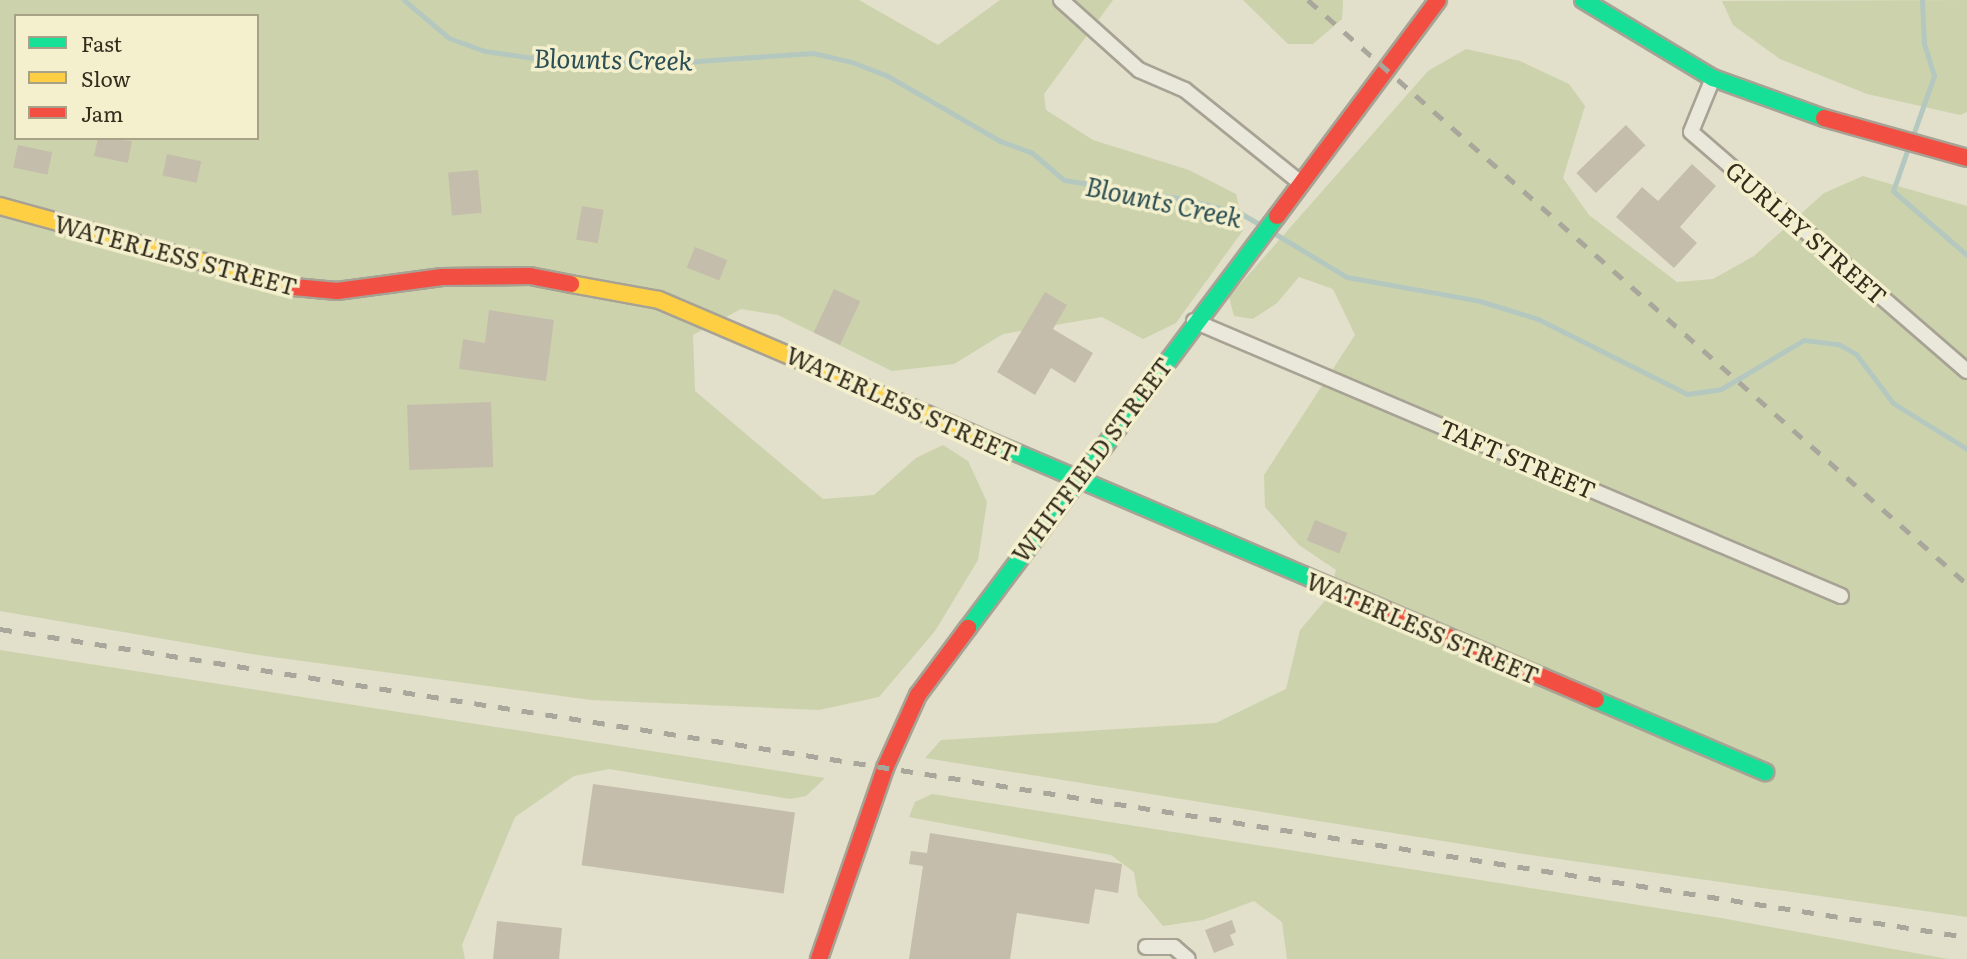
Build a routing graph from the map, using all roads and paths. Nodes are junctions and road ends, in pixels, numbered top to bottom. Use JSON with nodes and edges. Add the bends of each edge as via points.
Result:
{"nodes":[{"id":1,"x":1061,"y":0,"type":"edge"},
{"id":2,"x":1438,"y":0,"type":"edge"},
{"id":3,"x":1583,"y":0,"type":"edge"},
{"id":4,"x":1713,"y":78,"type":"junction"},
{"id":5,"x":1967,"y":158,"type":"edge"},
{"id":6,"x":1298,"y":181,"type":"junction"},
{"id":7,"x":0,"y":206,"type":"edge"},
{"id":8,"x":1194,"y":321,"type":"junction"},
{"id":9,"x":1967,"y":371,"type":"edge"},
{"id":10,"x":1076,"y":479,"type":"junction"},
{"id":11,"x":1841,"y":596,"type":"dead end"},
{"id":12,"x":1765,"y":772,"type":"dead end"},
{"id":13,"x":1146,"y":947,"type":"dead end"},
{"id":14,"x":819,"y":959,"type":"edge"},
{"id":15,"x":1188,"y":959,"type":"edge"}],
"edges":[{"from":1,"to":6,"type":"street","via":[[1139,70],[1185,90]]},
{"from":2,"to":6,"type":"street","name":"WHITFIELD STREET"},
{"from":3,"to":4,"type":"street"},
{"from":4,"to":5,"type":"street","via":[[1858,131]]},
{"from":4,"to":9,"type":"street","name":"GURLEY STREET","via":[[1691,132]]},
{"from":6,"to":8,"type":"street","name":"WHITFIELD STREET"},
{"from":7,"to":10,"type":"street","name":"WATERLESS STREET","via":[[231,275],[307,290],[484,275],[541,277],[618,289],[702,315]]},
{"from":8,"to":10,"type":"street","name":"WHITFIELD STREET"},
{"from":8,"to":11,"type":"street","name":"TAFT STREET"},
{"from":10,"to":12,"type":"street","name":"WATERLESS STREET"},
{"from":10,"to":14,"type":"street","name":"WHITFIELD STREET","via":[[918,695],[885,768]]},
{"from":13,"to":15,"type":"street","via":[[1174,947]]}]}
